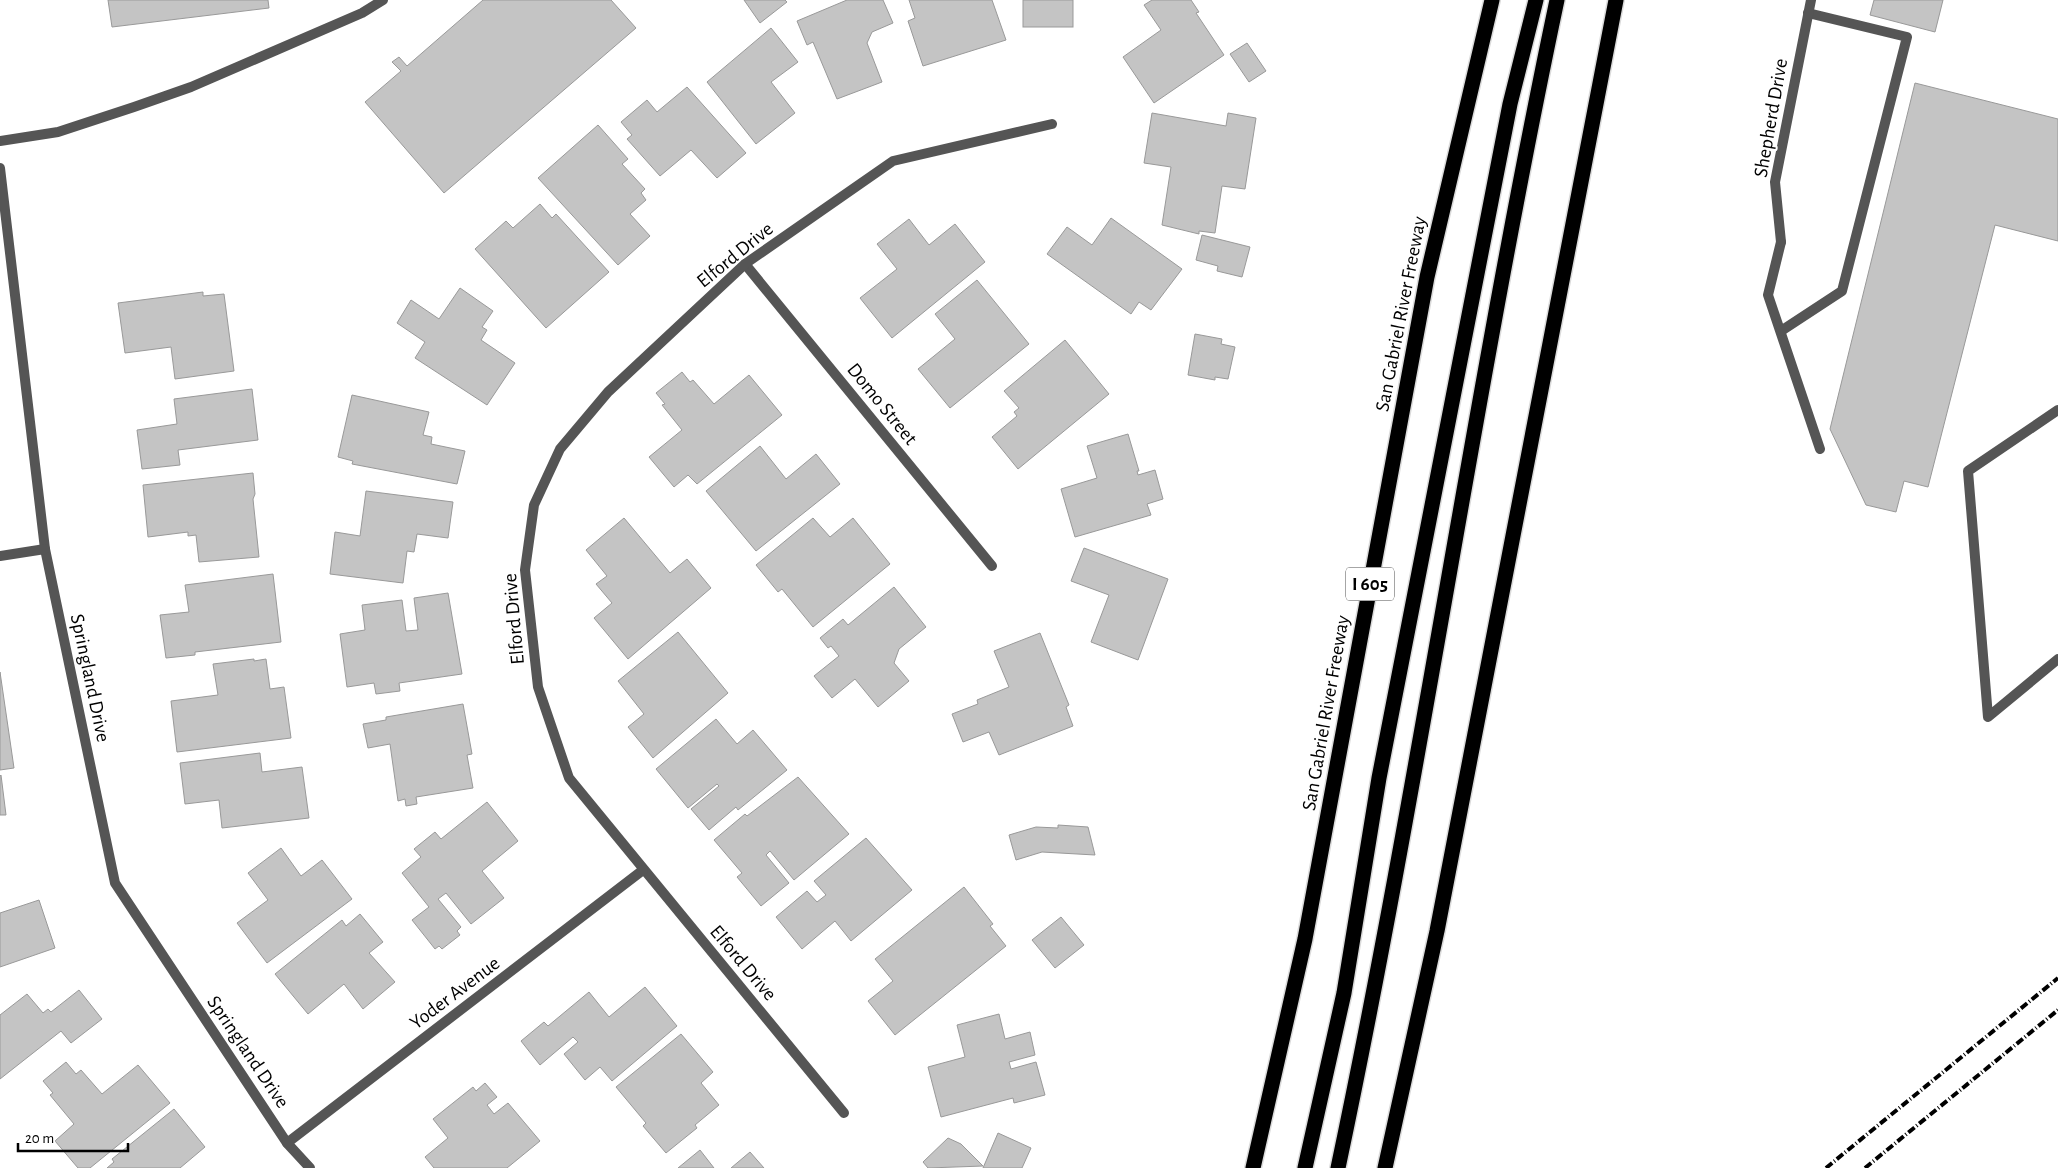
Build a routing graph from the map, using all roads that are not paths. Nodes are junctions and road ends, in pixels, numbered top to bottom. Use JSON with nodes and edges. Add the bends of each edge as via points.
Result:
{"nodes":[{"id":1,"x":384,"y":0,"type":"edge"},
{"id":2,"x":1492,"y":0,"type":"edge"},
{"id":3,"x":1536,"y":0,"type":"edge"},
{"id":4,"x":1557,"y":0,"type":"edge"},
{"id":5,"x":1616,"y":0,"type":"edge"},
{"id":6,"x":1811,"y":0,"type":"edge"},
{"id":7,"x":1808,"y":13,"type":"junction"},
{"id":8,"x":1052,"y":124,"type":"dead end"},
{"id":9,"x":0,"y":141,"type":"edge"},
{"id":10,"x":0,"y":168,"type":"edge"},
{"id":11,"x":745,"y":264,"type":"junction"},
{"id":12,"x":1781,"y":331,"type":"junction"},
{"id":13,"x":2058,"y":410,"type":"edge"},
{"id":14,"x":1820,"y":449,"type":"dead end"},
{"id":15,"x":45,"y":550,"type":"junction"},
{"id":16,"x":0,"y":556,"type":"edge"},
{"id":17,"x":992,"y":566,"type":"dead end"},
{"id":18,"x":2058,"y":659,"type":"edge"},
{"id":19,"x":643,"y":870,"type":"junction"},
{"id":20,"x":844,"y":1113,"type":"dead end"},
{"id":21,"x":287,"y":1143,"type":"junction"},
{"id":22,"x":310,"y":1168,"type":"edge"},
{"id":23,"x":1253,"y":1168,"type":"edge"},
{"id":24,"x":1305,"y":1168,"type":"edge"},
{"id":25,"x":1338,"y":1168,"type":"edge"},
{"id":26,"x":1386,"y":1168,"type":"edge"}],
"edges":[{"from":1,"to":9,"type":"street","via":[[362,13],[191,87],[58,132]]},
{"from":2,"to":23,"type":"highway","name":"San Gabriel River Freeway","number":"I 605","via":[[1427,277],[1305,939]]},
{"from":3,"to":24,"type":"highway","via":[[1510,104],[1380,778],[1344,993]]},
{"from":4,"to":25,"type":"highway","via":[[1526,145],[1482,385],[1375,993]]},
{"from":5,"to":26,"type":"highway","via":[[1437,930]]},
{"from":6,"to":7,"type":"street","name":"Shepherd Drive"},
{"from":7,"to":12,"type":"street","name":"Shepherd Drive","via":[[1775,182],[1781,242],[1768,296]]},
{"from":7,"to":12,"type":"street","via":[[1907,37],[1842,291]]},
{"from":8,"to":11,"type":"street","name":"Elford Drive","via":[[893,161]]},
{"from":10,"to":15,"type":"street","name":"Springland Drive"},
{"from":11,"to":17,"type":"street","name":"Domo Street"},
{"from":11,"to":19,"type":"street","name":"Elford Drive","via":[[608,392],[560,449],[534,505],[525,570],[538,688],[569,778]]},
{"from":12,"to":14,"type":"street","name":"Shepherd Drive"},
{"from":13,"to":18,"type":"street","via":[[1968,471],[1988,717]]},
{"from":15,"to":16,"type":"street"},
{"from":15,"to":21,"type":"street","name":"Springland Drive","via":[[115,883]]},
{"from":19,"to":20,"type":"street","name":"Elford Drive"},
{"from":19,"to":21,"type":"street","name":"Yoder Avenue"},
{"from":21,"to":22,"type":"street","name":"Springland Drive"}]}
